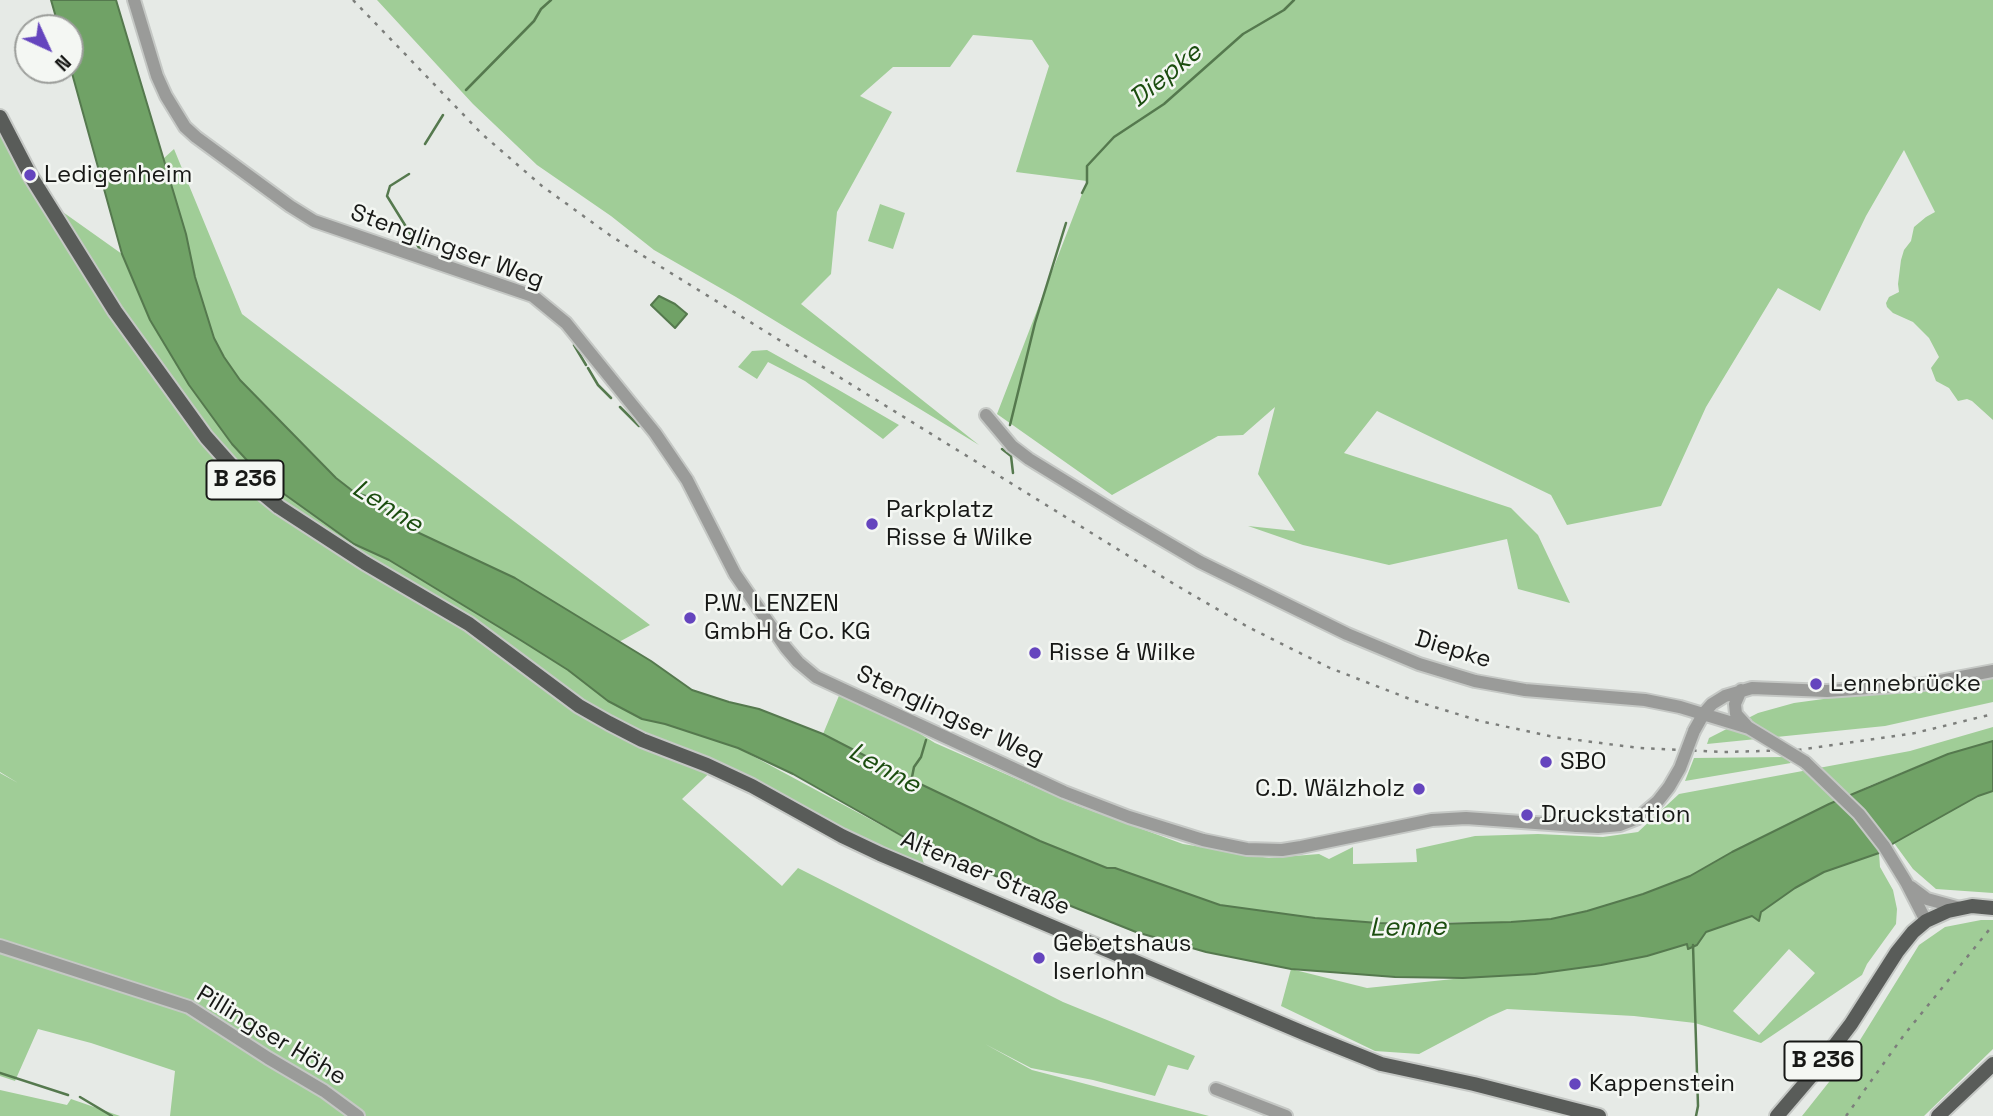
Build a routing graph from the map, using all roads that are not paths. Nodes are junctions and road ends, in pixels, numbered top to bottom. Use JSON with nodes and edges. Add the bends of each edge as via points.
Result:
{"nodes":[{"id":1,"x":134,"y":0,"type":"edge"},
{"id":2,"x":0,"y":117,"type":"edge"},
{"id":3,"x":986,"y":415,"type":"dead end"},
{"id":4,"x":1993,"y":671,"type":"edge"},
{"id":5,"x":1741,"y":691,"type":"junction"},
{"id":6,"x":1704,"y":713,"type":"junction"},
{"id":7,"x":1749,"y":728,"type":"junction"},
{"id":8,"x":1906,"y":882,"type":"junction"},
{"id":9,"x":1959,"y":908,"type":"junction"},
{"id":10,"x":1993,"y":908,"type":"edge"},
{"id":11,"x":1926,"y":921,"type":"junction"},
{"id":12,"x":0,"y":946,"type":"edge"},
{"id":13,"x":1993,"y":1063,"type":"edge"},
{"id":14,"x":1216,"y":1089,"type":"dead end"},
{"id":15,"x":1778,"y":1115,"type":"edge"},
{"id":16,"x":358,"y":1116,"type":"edge"},
{"id":17,"x":1286,"y":1116,"type":"edge"},
{"id":18,"x":1599,"y":1116,"type":"edge"},
{"id":19,"x":1938,"y":1116,"type":"edge"}],
"edges":[{"from":1,"to":6,"type":"street","name":"Stenglingser Weg","bridge":true,"via":[[166,96],[196,137],[314,220],[533,296],[566,323],[655,433],[687,480],[735,574],[798,662],[816,677],[1064,792],[1192,837],[1247,849],[1282,850],[1432,820],[1620,825],[1638,818],[1669,787]]},
{"from":2,"to":18,"type":"main road","name":"Altenaer Straße","number":"B 236","via":[[96,282],[206,438],[238,473],[279,507],[365,563],[470,624],[579,706],[642,740],[741,780],[880,854],[1249,1011],[1381,1064]]},
{"from":3,"to":6,"type":"street","name":"Diepke","via":[[1018,451],[1200,562],[1419,664],[1525,690],[1645,700]]},
{"from":4,"to":5,"type":"street","name":"Stenglingser Weg","via":[[1924,684]]},
{"from":5,"to":6,"type":"street","name":"Stenglingser Weg","via":[[1725,696]]},
{"from":5,"to":7,"type":"street","via":[[1736,714]]},
{"from":6,"to":7,"type":"street","name":"Diepke"},
{"from":7,"to":8,"type":"street","name":"Diepke","bridge":true,"via":[[1805,762],[1826,781],[1859,814]]},
{"from":8,"to":9,"type":"street","name":"Diepke","via":[[1927,899]]},
{"from":8,"to":11,"type":"street","name":"Diepke"},
{"from":9,"to":10,"type":"main road","number":"B 236"},
{"from":9,"to":11,"type":"main road","number":"B 236"},
{"from":11,"to":15,"type":"main road","number":"B 236","via":[[1897,952],[1851,1024]]},
{"from":12,"to":16,"type":"street","name":"Pillingser Höhe","via":[[189,1007]]},
{"from":13,"to":19,"type":"main road"},
{"from":14,"to":17,"type":"street"}]}
